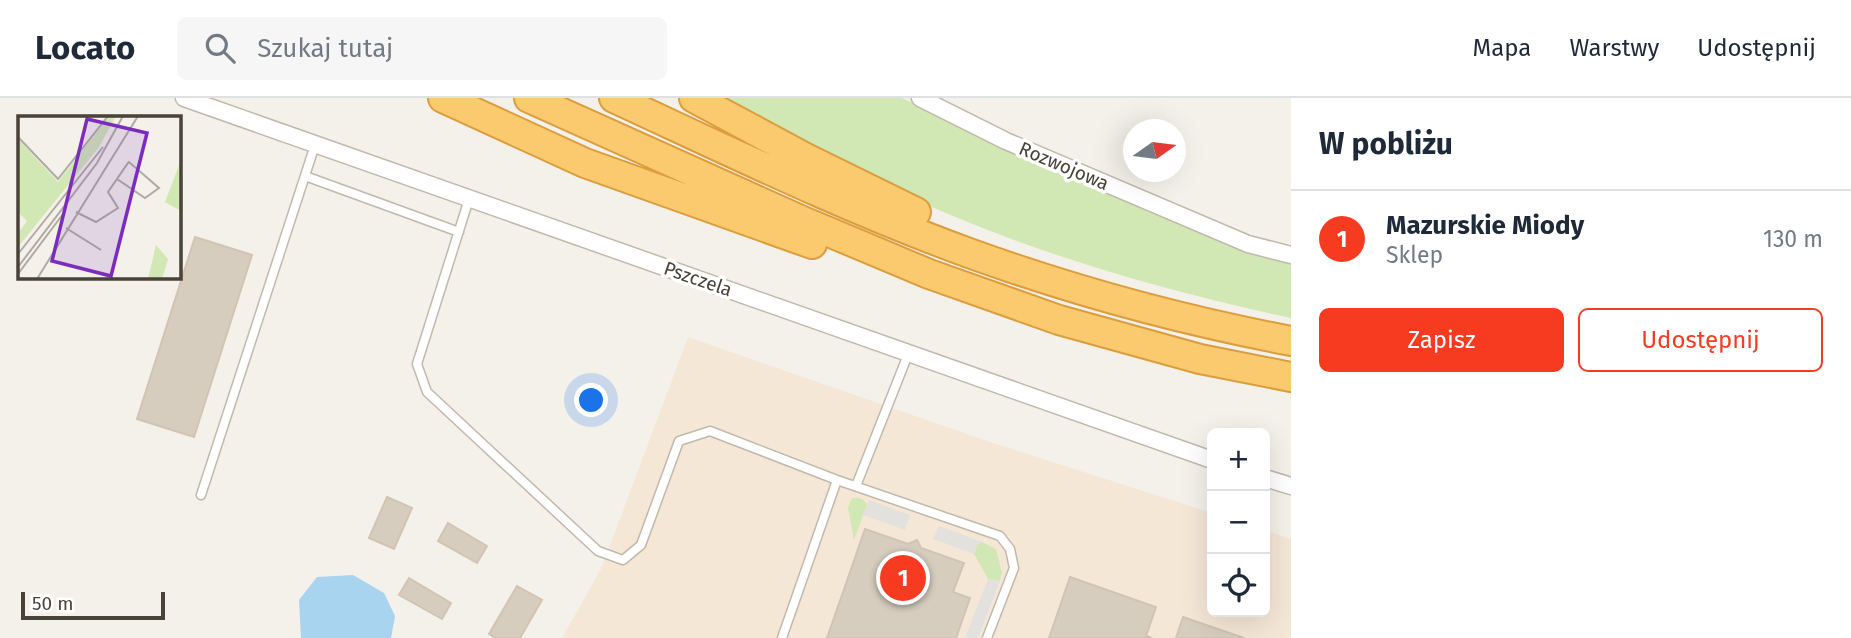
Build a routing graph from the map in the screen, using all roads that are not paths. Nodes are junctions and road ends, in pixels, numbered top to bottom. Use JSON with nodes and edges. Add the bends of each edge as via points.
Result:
{"nodes":[{"id":1,"x":184,"y":98,"type":"edge"},
{"id":2,"x":443,"y":98,"type":"edge"},
{"id":3,"x":529,"y":98,"type":"edge"},
{"id":4,"x":614,"y":98,"type":"edge"},
{"id":5,"x":694,"y":98,"type":"edge"},
{"id":6,"x":920,"y":98,"type":"edge"},
{"id":7,"x":315,"y":145,"type":"junction"},
{"id":8,"x":305,"y":176,"type":"junction"},
{"id":9,"x":469,"y":199,"type":"junction"},
{"id":10,"x":459,"y":232,"type":"junction"},
{"id":11,"x":1291,"y":255,"type":"edge"},
{"id":12,"x":929,"y":274,"type":"junction"},
{"id":13,"x":1086,"y":292,"type":"junction"},
{"id":14,"x":1291,"y":341,"type":"edge"},
{"id":15,"x":909,"y":352,"type":"junction"},
{"id":16,"x":1291,"y":377,"type":"edge"},
{"id":17,"x":1207,"y":458,"type":"edge"},
{"id":18,"x":837,"y":480,"type":"junction"},
{"id":19,"x":1270,"y":480,"type":"edge"},
{"id":20,"x":856,"y":486,"type":"junction"},
{"id":21,"x":1291,"y":486,"type":"edge"},
{"id":22,"x":201,"y":495,"type":"dead end"},
{"id":23,"x":782,"y":638,"type":"edge"},
{"id":24,"x":987,"y":638,"type":"edge"}],
"edges":[{"from":1,"to":7,"type":"street","name":"Pszczela"},
{"from":2,"to":12,"type":"highway","via":[[585,163],[857,261]]},
{"from":3,"to":12,"type":"highway"},
{"from":4,"to":13,"type":"highway","via":[[839,200],[968,253]]},
{"from":5,"to":13,"type":"highway","via":[[905,208],[1011,250]]},
{"from":6,"to":11,"type":"street","name":"Rozwojowa","via":[[1006,141],[1248,244]]},
{"from":7,"to":8,"type":"lane"},
{"from":7,"to":9,"type":"street","name":"Pszczela"},
{"from":8,"to":10,"type":"lane"},
{"from":8,"to":22,"type":"lane"},
{"from":9,"to":10,"type":"lane"},
{"from":9,"to":15,"type":"street","name":"Pszczela"},
{"from":10,"to":18,"type":"lane","via":[[417,364],[427,392],[598,551],[623,561],[641,545],[679,441],[710,432]]},
{"from":12,"to":16,"type":"highway","via":[[1059,320],[1200,359]]},
{"from":13,"to":14,"type":"highway","via":[[1206,325]]},
{"from":15,"to":17,"type":"street","name":"Pszczela"},
{"from":15,"to":20,"type":"lane"},
{"from":18,"to":20,"type":"lane"},
{"from":18,"to":23,"type":"lane"},
{"from":19,"to":21,"type":"street"},
{"from":20,"to":24,"type":"lane","via":[[1000,536],[1010,549],[1014,568]]}]}
